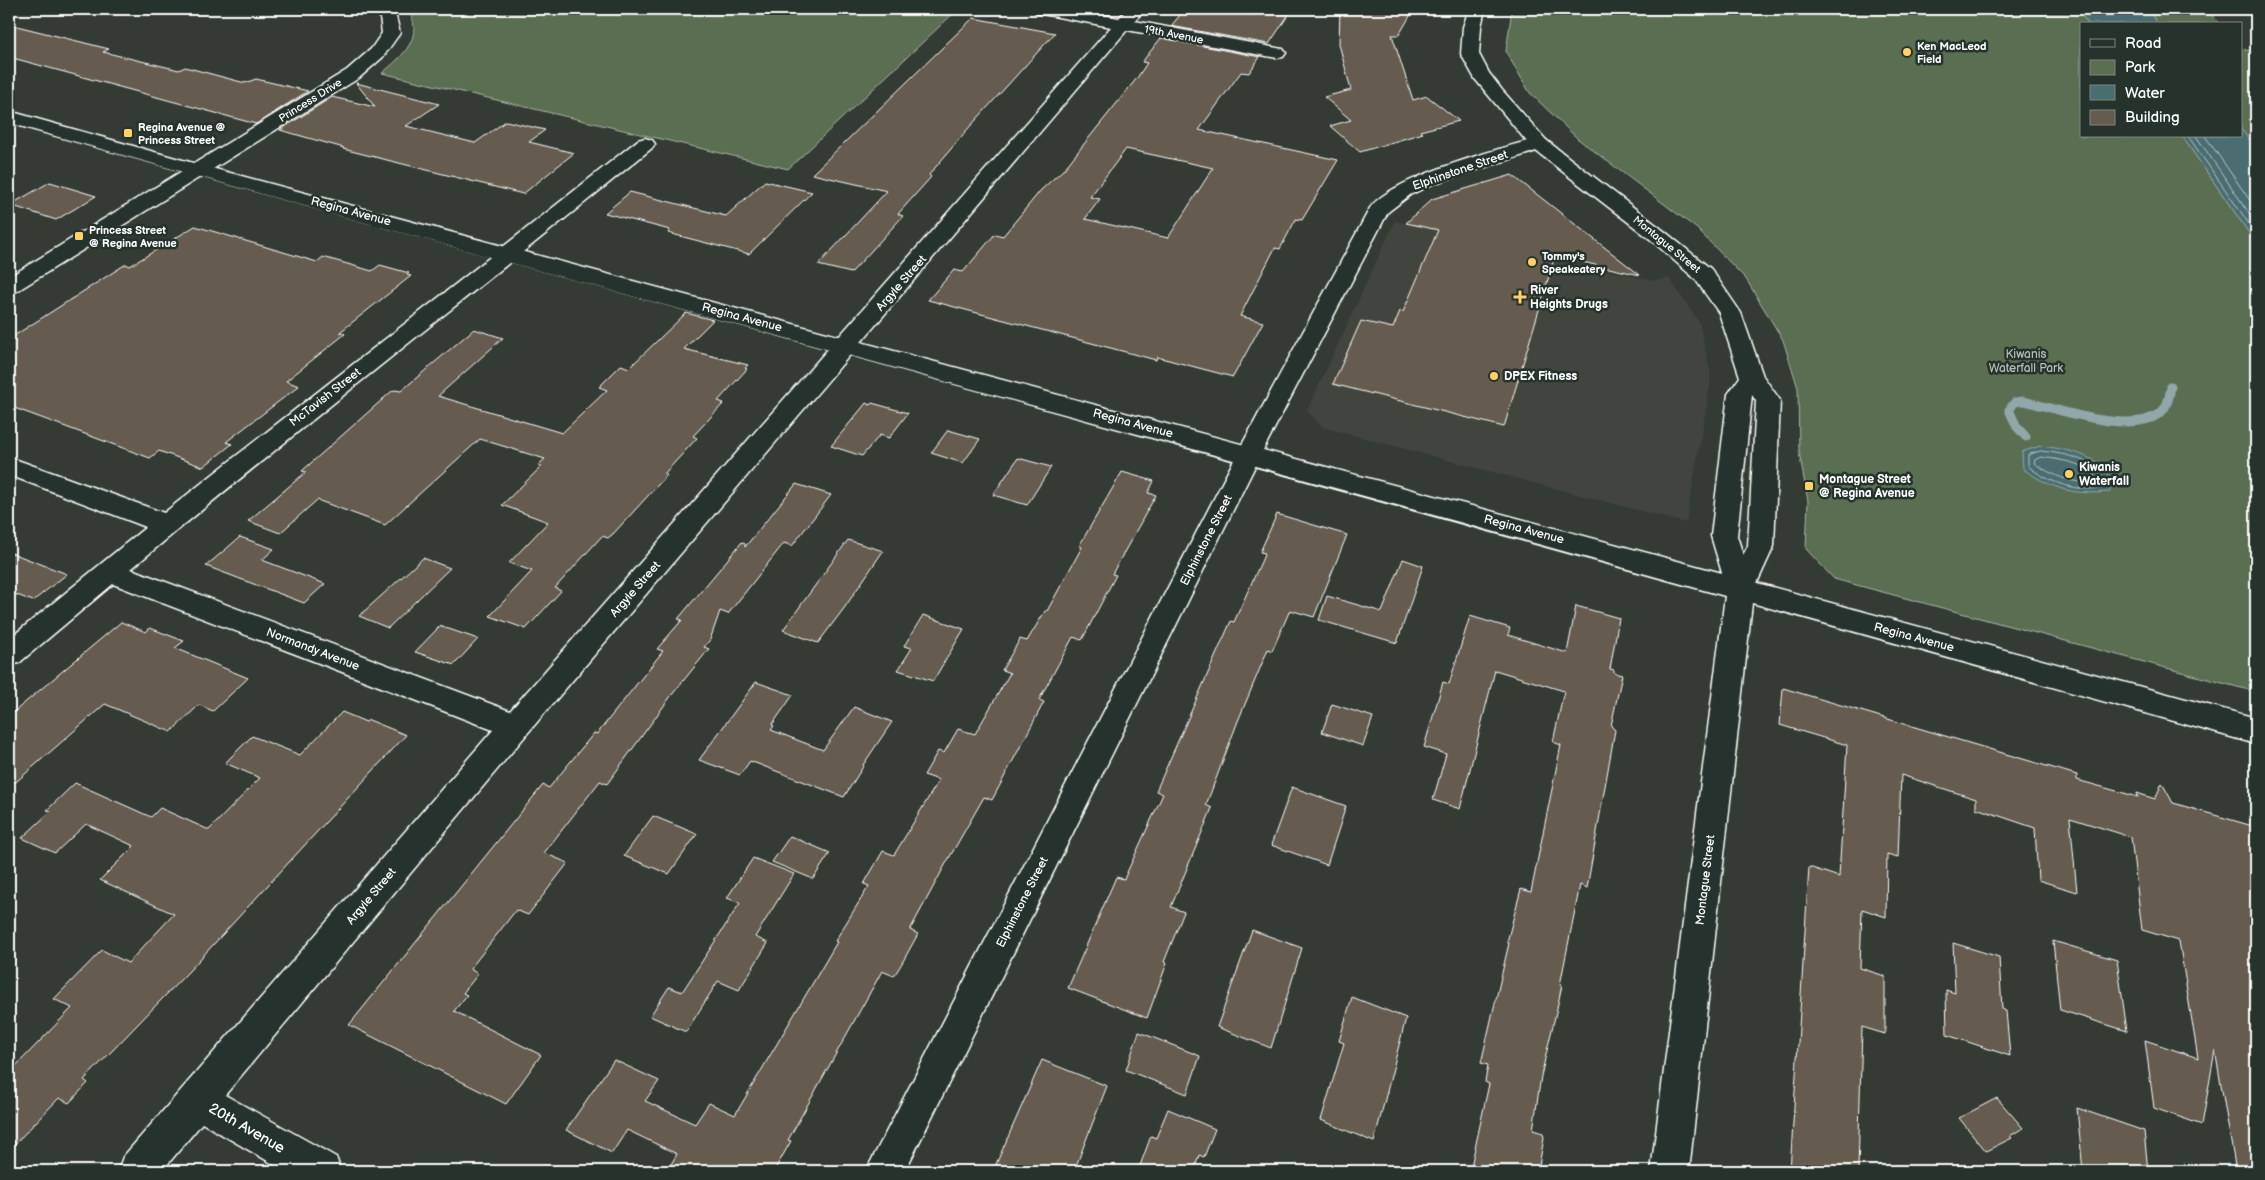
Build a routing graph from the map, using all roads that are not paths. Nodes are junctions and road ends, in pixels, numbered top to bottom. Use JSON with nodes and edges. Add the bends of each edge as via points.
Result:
{"nodes":[{"id":1,"x":382,"y":9,"type":"edge"},
{"id":2,"x":1042,"y":9,"type":"edge"},
{"id":3,"x":1477,"y":9,"type":"edge"},
{"id":4,"x":1130,"y":16,"type":"edge"},
{"id":5,"x":1277,"y":53,"type":"dead end"},
{"id":6,"x":9,"y":117,"type":"edge"},
{"id":7,"x":645,"y":144,"type":"dead end"},
{"id":8,"x":1539,"y":144,"type":"junction"},
{"id":9,"x":196,"y":170,"type":"junction"},
{"id":10,"x":509,"y":254,"type":"junction"},
{"id":11,"x":9,"y":286,"type":"edge"},
{"id":12,"x":847,"y":345,"type":"junction"},
{"id":13,"x":1752,"y":378,"type":"junction"},
{"id":14,"x":1249,"y":454,"type":"junction"},
{"id":15,"x":9,"y":466,"type":"edge"},
{"id":16,"x":167,"y":524,"type":"junction"},
{"id":17,"x":110,"y":572,"type":"junction"},
{"id":18,"x":1740,"y":589,"type":"junction"},
{"id":19,"x":9,"y":655,"type":"edge"},
{"id":20,"x":515,"y":726,"type":"junction"},
{"id":21,"x":2256,"y":731,"type":"edge"},
{"id":22,"x":198,"y":1100,"type":"junction"},
{"id":23,"x":137,"y":1171,"type":"edge"},
{"id":24,"x":322,"y":1171,"type":"edge"},
{"id":25,"x":886,"y":1171,"type":"edge"},
{"id":26,"x":1670,"y":1171,"type":"edge"}],
"edges":[{"from":1,"to":9,"type":"street","name":"Princess Drive","via":[[388,17],[391,32],[377,53],[353,74]]},
{"from":2,"to":4,"type":"street","name":"19th Avenue"},
{"from":3,"to":8,"type":"street","via":[[1470,54],[1481,75]]},
{"from":4,"to":5,"type":"street","name":"19th Avenue"},
{"from":4,"to":12,"type":"street","name":"Argyle Street"},
{"from":6,"to":9,"type":"street","name":"Regina Avenue"},
{"from":7,"to":10,"type":"street","name":"McTavish Street"},
{"from":8,"to":13,"type":"street","name":"Montague Street","via":[[1703,274],[1730,313]]},
{"from":8,"to":14,"type":"street","name":"Elphinstone Street","via":[[1428,179],[1403,191],[1380,208]]},
{"from":9,"to":10,"type":"street","name":"Regina Avenue"},
{"from":9,"to":11,"type":"street"},
{"from":10,"to":12,"type":"street","name":"Regina Avenue"},
{"from":10,"to":16,"type":"street","name":"McTavish Street"},
{"from":12,"to":14,"type":"street","name":"Regina Avenue"},
{"from":12,"to":20,"type":"street","name":"Argyle Street"},
{"from":13,"to":18,"type":"street","name":"Montague Street","via":[[1740,394],[1724,536]]},
{"from":13,"to":18,"type":"street","name":"Montague Street","via":[[1768,400],[1761,546]]},
{"from":14,"to":18,"type":"street","name":"Regina Avenue"},
{"from":14,"to":25,"type":"street","name":"Elphinstone Street"},
{"from":15,"to":16,"type":"street"},
{"from":16,"to":17,"type":"street","name":"McTavish Street"},
{"from":17,"to":19,"type":"street","name":"McTavish Street"},
{"from":17,"to":20,"type":"street","name":"Normandy Avenue"},
{"from":18,"to":21,"type":"street","name":"Regina Avenue"},
{"from":18,"to":26,"type":"street","name":"Montague Street"},
{"from":20,"to":22,"type":"street","name":"Argyle Street"},
{"from":22,"to":23,"type":"street","name":"Argyle Street"},
{"from":22,"to":24,"type":"street","name":"20th Avenue"}]}
